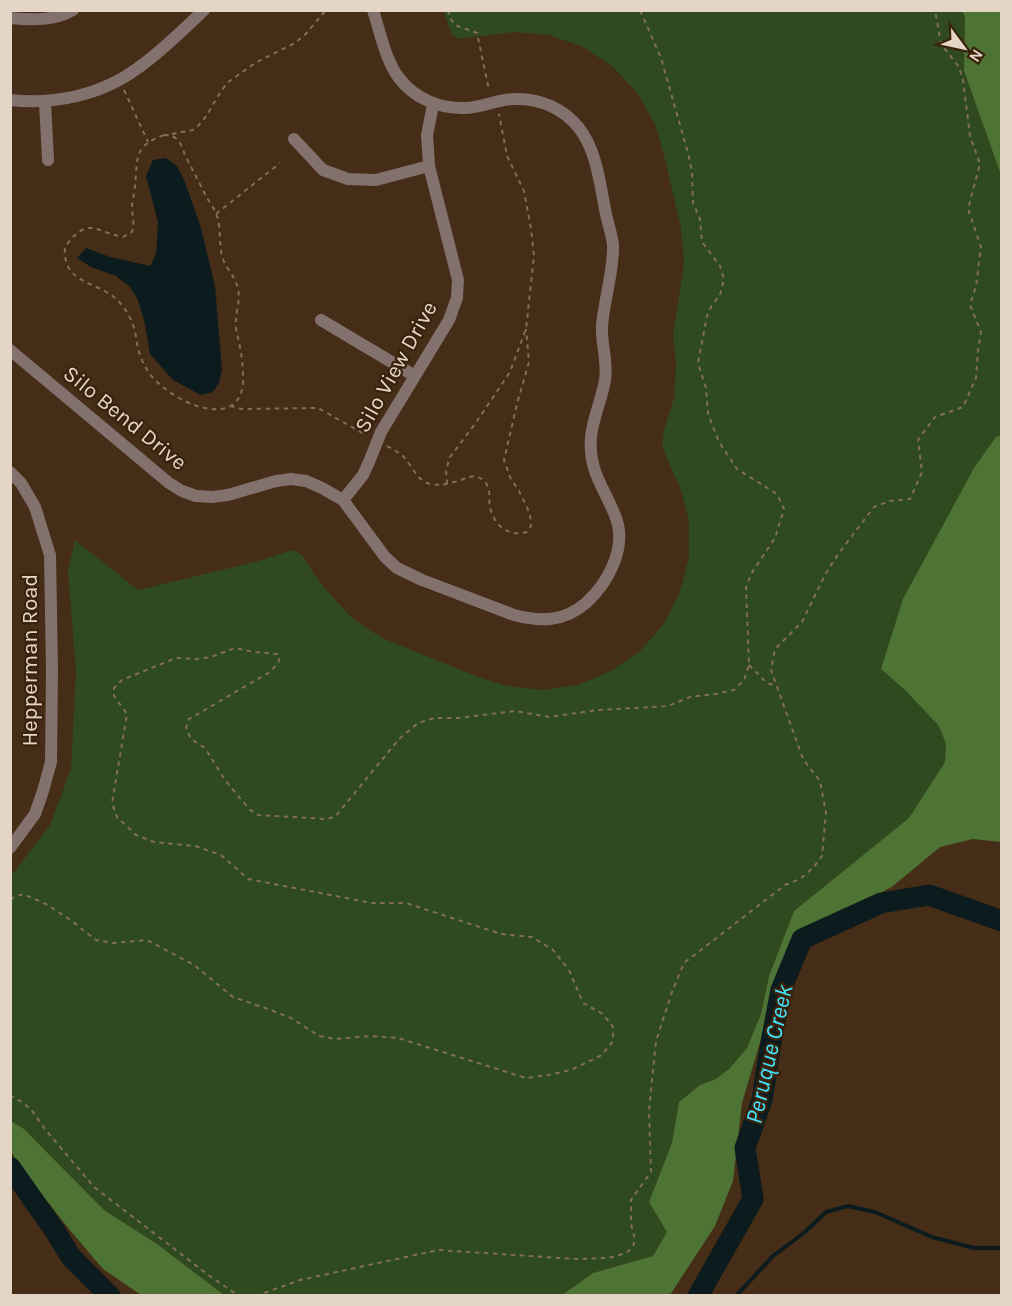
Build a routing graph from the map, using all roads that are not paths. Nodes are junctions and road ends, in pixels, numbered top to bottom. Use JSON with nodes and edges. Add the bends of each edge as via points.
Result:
{"nodes":[{"id":1,"x":73,"y":10,"type":"edge"},
{"id":2,"x":204,"y":10,"type":"edge"},
{"id":3,"x":373,"y":10,"type":"edge"},
{"id":4,"x":10,"y":18,"type":"edge"},
{"id":5,"x":10,"y":100,"type":"edge"},
{"id":6,"x":45,"y":102,"type":"junction"},
{"id":7,"x":433,"y":105,"type":"junction"},
{"id":8,"x":294,"y":139,"type":"dead end"},
{"id":9,"x":48,"y":160,"type":"dead end"},
{"id":10,"x":429,"y":166,"type":"junction"},
{"id":11,"x":321,"y":320,"type":"dead end"},
{"id":12,"x":10,"y":350,"type":"edge"},
{"id":13,"x":415,"y":376,"type":"junction"},
{"id":14,"x":10,"y":472,"type":"edge"},
{"id":15,"x":343,"y":500,"type":"junction"},
{"id":16,"x":10,"y":848,"type":"edge"}],
"edges":[{"from":1,"to":4,"type":"street","via":[[62,17]]},
{"from":2,"to":6,"type":"street","via":[[151,58],[122,78],[87,93]]},
{"from":3,"to":7,"type":"street","via":[[399,78]]},
{"from":5,"to":6,"type":"street"},
{"from":6,"to":9,"type":"street"},
{"from":7,"to":10,"type":"street","name":"Silo View Drive","via":[[427,135]]},
{"from":7,"to":15,"type":"street","name":"Silo Bend Drive","via":[[466,108],[516,99],[544,103],[566,114],[593,153],[613,245],[602,327],[606,379],[594,420],[591,450],[597,479],[617,520],[617,555],[604,584],[581,607],[564,616],[529,619],[397,568]]},
{"from":8,"to":10,"type":"street","via":[[323,170],[348,179],[376,180]]},
{"from":10,"to":13,"type":"street","name":"Silo View Drive","via":[[458,280],[457,298],[449,320]]},
{"from":11,"to":13,"type":"street"},
{"from":12,"to":15,"type":"street","name":"Silo Bend Drive","via":[[182,491],[212,497],[291,479],[306,481]]},
{"from":13,"to":15,"type":"street","name":"Silo View Drive","via":[[381,432],[363,475]]},
{"from":14,"to":16,"type":"street","name":"Hepperman Road","via":[[35,507],[50,555],[52,670],[51,762],[35,814]]}]}
